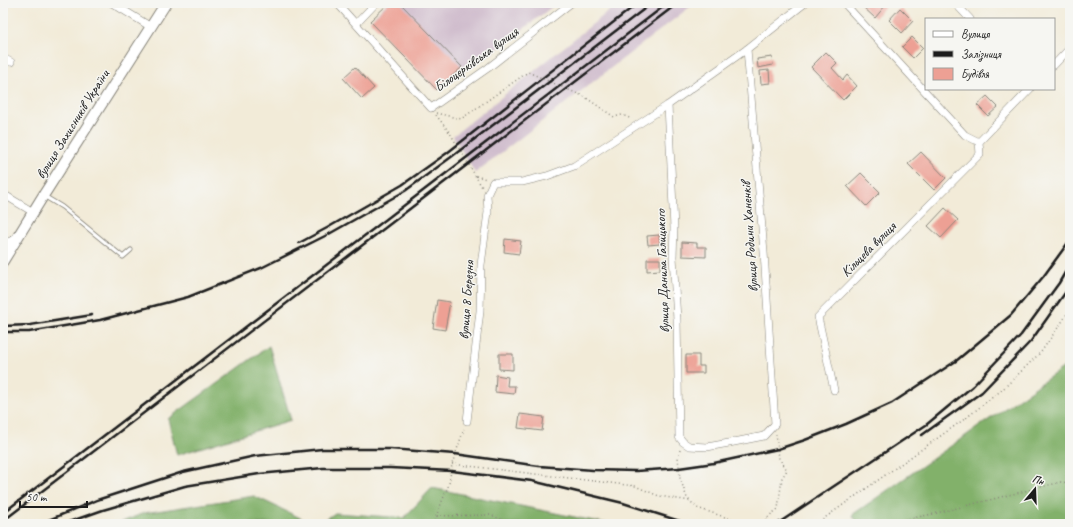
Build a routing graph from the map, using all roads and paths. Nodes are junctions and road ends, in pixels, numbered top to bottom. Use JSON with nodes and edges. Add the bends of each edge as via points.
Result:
{"nodes":[{"id":1,"x":112,"y":3,"type":"edge"},
{"id":2,"x":166,"y":3,"type":"edge"},
{"id":3,"x":337,"y":3,"type":"edge"},
{"id":4,"x":376,"y":3,"type":"edge"},
{"id":5,"x":571,"y":3,"type":"edge"},
{"id":6,"x":805,"y":3,"type":"edge"},
{"id":7,"x":844,"y":3,"type":"edge"},
{"id":8,"x":955,"y":3,"type":"edge"},
{"id":9,"x":969,"y":18,"type":"edge"},
{"id":10,"x":356,"y":24,"type":"junction"},
{"id":11,"x":151,"y":27,"type":"junction"},
{"id":12,"x":1070,"y":48,"type":"edge"},
{"id":13,"x":747,"y":49,"type":"junction"},
{"id":14,"x":3,"y":58,"type":"edge"},
{"id":15,"x":10,"y":62,"type":"dead end"},
{"id":16,"x":1055,"y":64,"type":"edge"},
{"id":17,"x":1029,"y":90,"type":"edge"},
{"id":18,"x":668,"y":105,"type":"junction"},
{"id":19,"x":640,"y":123,"type":"junction"},
{"id":20,"x":979,"y":142,"type":"junction"},
{"id":21,"x":475,"y":175,"type":"junction"},
{"id":22,"x":493,"y":182,"type":"junction"},
{"id":23,"x":3,"y":194,"type":"edge"},
{"id":24,"x":44,"y":196,"type":"junction"},
{"id":25,"x":487,"y":196,"type":"junction"},
{"id":26,"x":33,"y":212,"type":"junction"},
{"id":27,"x":17,"y":239,"type":"junction"},
{"id":28,"x":3,"y":243,"type":"edge"},
{"id":29,"x":131,"y":250,"type":"dead end"},
{"id":30,"x":3,"y":261,"type":"edge"},
{"id":31,"x":1070,"y":308,"type":"edge"},
{"id":32,"x":834,"y":390,"type":"dead end"},
{"id":33,"x":467,"y":421,"type":"joint"},
{"id":34,"x":775,"y":424,"type":"junction"},
{"id":35,"x":681,"y":440,"type":"junction"},
{"id":36,"x":452,"y":464,"type":"junction"},
{"id":37,"x":1070,"y":483,"type":"edge"},
{"id":38,"x":690,"y":501,"type":"junction"},
{"id":39,"x":436,"y":516,"type":"junction"},
{"id":40,"x":433,"y":524,"type":"edge"},
{"id":41,"x":515,"y":524,"type":"edge"},
{"id":42,"x":746,"y":524,"type":"edge"},
{"id":43,"x":763,"y":524,"type":"edge"},
{"id":44,"x":816,"y":524,"type":"edge"},
{"id":45,"x":881,"y":524,"type":"edge"}],
"edges":[{"from":1,"to":11,"type":"street"},
{"from":2,"to":11,"type":"main road","name":"вулиця Захисників України"},
{"from":3,"to":10,"type":"street","name":"Білоцерківська вулиця"},
{"from":4,"to":10,"type":"street"},
{"from":5,"to":10,"type":"street","name":"Білоцерківська вулиця","via":[[488,68],[431,108]]},
{"from":6,"to":13,"type":"street"},
{"from":7,"to":20,"type":"street","via":[[965,135]]},
{"from":8,"to":9,"type":"street"},
{"from":11,"to":24,"type":"main road","name":"вулиця Захисників України"},
{"from":12,"to":16,"type":"street"},
{"from":13,"to":18,"type":"street"},
{"from":13,"to":34,"type":"street","name":"вулиця Родини Ханенків"},
{"from":14,"to":15,"type":"street"},
{"from":17,"to":20,"type":"street","name":"Кільцева вулиця"},
{"from":18,"to":19,"type":"street"},
{"from":18,"to":35,"type":"street","name":"вулиця Данила Галицького"},
{"from":19,"to":21,"type":"path","via":[[622,115],[614,117],[585,97],[528,72],[461,119],[434,113],[450,133]]},
{"from":19,"to":22,"type":"street","via":[[574,166],[522,182]]},
{"from":20,"to":32,"type":"street","name":"Кільцева вулиця","via":[[980,154],[818,317]]},
{"from":21,"to":22,"type":"path"},
{"from":21,"to":25,"type":"path"},
{"from":22,"to":25,"type":"street","name":"вулиця 8 Березня"},
{"from":23,"to":26,"type":"street"},
{"from":24,"to":26,"type":"main road","name":"вулиця Захисників України"},
{"from":24,"to":29,"type":"lane","via":[[62,207],[123,257]]},
{"from":25,"to":33,"type":"street","name":"вулиця 8 Березня","via":[[480,311]]},
{"from":26,"to":27,"type":"main road","name":"вулиця Захисників України"},
{"from":27,"to":28,"type":"street"},
{"from":27,"to":30,"type":"main road","name":"вулиця Захисників України"},
{"from":31,"to":44,"type":"path","via":[[1042,352],[1003,389]]},
{"from":33,"to":36,"type":"path"},
{"from":34,"to":35,"type":"street","via":[[764,436],[707,447],[688,446]]},
{"from":34,"to":43,"type":"path","via":[[779,458],[788,470],[782,478],[778,509]]},
{"from":35,"to":38,"type":"path","via":[[678,456],[680,478]]},
{"from":36,"to":38,"type":"path","via":[[635,486],[659,496]]},
{"from":36,"to":39,"type":"path","via":[[449,484]]},
{"from":37,"to":45,"type":"path","via":[[1061,482],[933,514]]},
{"from":38,"to":42,"type":"path","via":[[697,508]]},
{"from":39,"to":40,"type":"path"},
{"from":39,"to":41,"type":"path","via":[[490,515]]}]}
